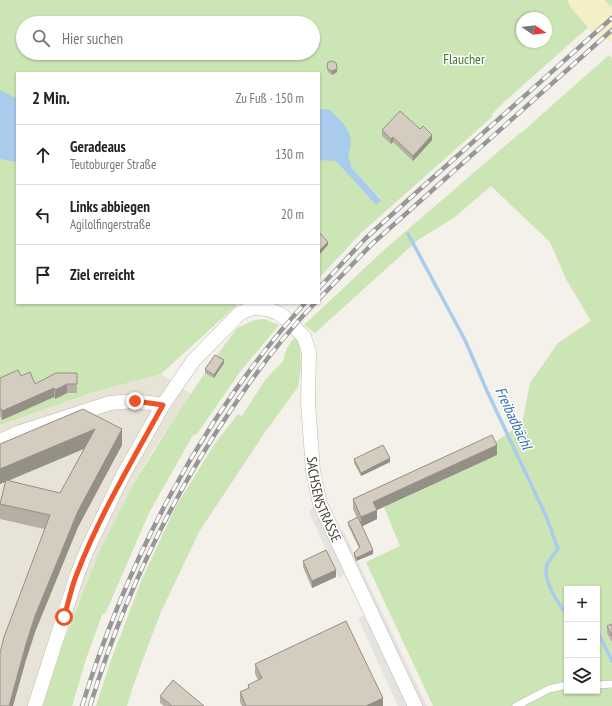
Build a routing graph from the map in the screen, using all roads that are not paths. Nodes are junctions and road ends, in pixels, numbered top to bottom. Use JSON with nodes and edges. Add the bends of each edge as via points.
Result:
{"nodes":[{"id":1,"x":163,"y":405,"type":"junction"},
{"id":2,"x":0,"y":441,"type":"edge"},
{"id":3,"x":612,"y":684,"type":"edge"},
{"id":4,"x":600,"y":685,"type":"edge"},
{"id":5,"x":564,"y":686,"type":"edge"},
{"id":6,"x":35,"y":706,"type":"edge"},
{"id":7,"x":415,"y":706,"type":"edge"},
{"id":8,"x":516,"y":706,"type":"edge"}],
"edges":[{"from":1,"to":2,"type":"street","via":[[135,401],[110,403]]},
{"from":1,"to":6,"type":"street","via":[[123,475],[87,550],[74,582]]},
{"from":1,"to":7,"type":"street","name":"SACHSENSTRASSE","via":[[193,361],[240,313],[253,308],[278,313],[304,337],[309,352],[308,403],[313,471],[320,504]]},
{"from":3,"to":4,"type":"lane"},
{"from":5,"to":8,"type":"lane","via":[[549,689]]}]}
